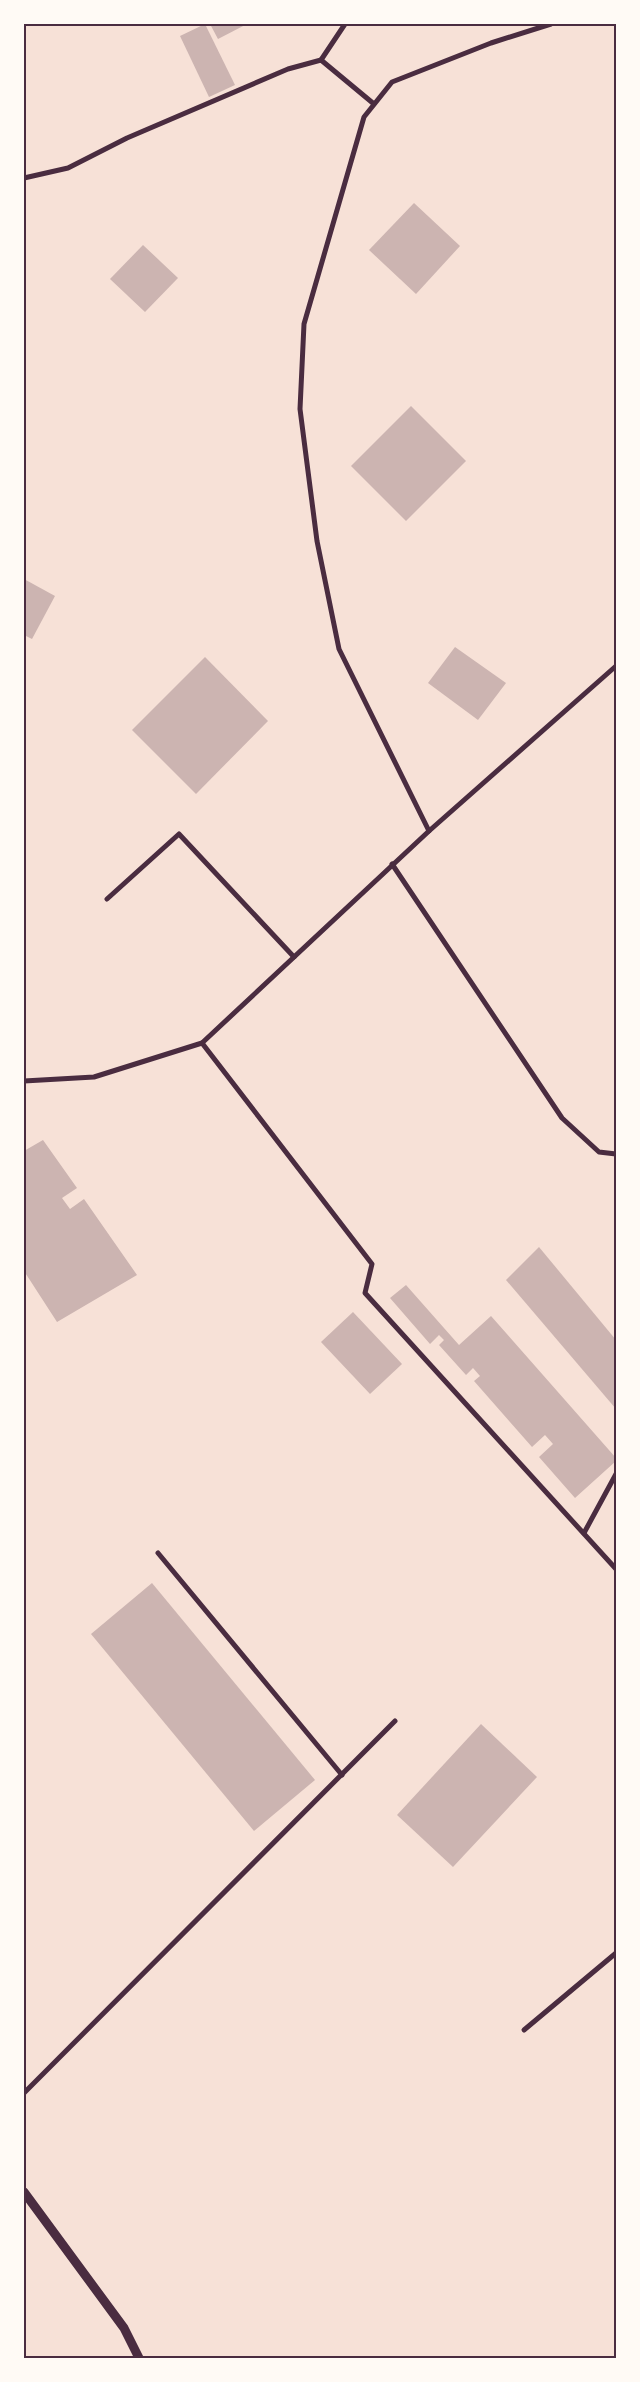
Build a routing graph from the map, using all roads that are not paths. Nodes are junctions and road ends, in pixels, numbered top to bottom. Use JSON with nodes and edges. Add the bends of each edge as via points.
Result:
{"nodes":[{"id":1,"x":345,"y":24,"type":"edge"},
{"id":2,"x":551,"y":24,"type":"edge"},
{"id":3,"x":321,"y":60,"type":"junction"},
{"id":4,"x":374,"y":104,"type":"junction"},
{"id":5,"x":24,"y":178,"type":"edge"},
{"id":6,"x":616,"y":666,"type":"edge"},
{"id":7,"x":429,"y":832,"type":"junction"},
{"id":8,"x":392,"y":864,"type":"junction"},
{"id":9,"x":107,"y":898,"type":"dead end"},
{"id":10,"x":294,"y":957,"type":"junction"},
{"id":11,"x":202,"y":1043,"type":"junction"},
{"id":12,"x":24,"y":1081,"type":"edge"},
{"id":13,"x":616,"y":1154,"type":"edge"},
{"id":14,"x":616,"y":1474,"type":"edge"},
{"id":15,"x":584,"y":1534,"type":"junction"},
{"id":16,"x":158,"y":1553,"type":"dead end"},
{"id":17,"x":616,"y":1569,"type":"edge"},
{"id":18,"x":395,"y":1721,"type":"dead end"},
{"id":19,"x":342,"y":1775,"type":"junction"},
{"id":20,"x":616,"y":1954,"type":"edge"},
{"id":21,"x":524,"y":2030,"type":"dead end"},
{"id":22,"x":24,"y":2093,"type":"edge"},
{"id":23,"x":24,"y":2192,"type":"edge"},
{"id":24,"x":139,"y":2358,"type":"edge"}],
"edges":[{"from":1,"to":3,"type":"street"},
{"from":2,"to":4,"type":"street","via":[[491,43],[392,82]]},
{"from":3,"to":4,"type":"street"},
{"from":3,"to":5,"type":"street","via":[[288,69],[127,138],[68,168]]},
{"from":4,"to":7,"type":"street","via":[[364,117],[304,324],[300,409],[317,541],[339,649]]},
{"from":6,"to":7,"type":"street"},
{"from":7,"to":8,"type":"street"},
{"from":8,"to":10,"type":"street"},
{"from":8,"to":13,"type":"street","via":[[562,1118],[599,1152]]},
{"from":9,"to":10,"type":"street","via":[[180,834]]},
{"from":10,"to":11,"type":"street"},
{"from":11,"to":12,"type":"street","via":[[94,1077]]},
{"from":11,"to":15,"type":"street","via":[[372,1264],[365,1293]]},
{"from":14,"to":15,"type":"street"},
{"from":15,"to":17,"type":"street"},
{"from":16,"to":19,"type":"street"},
{"from":18,"to":19,"type":"street"},
{"from":19,"to":22,"type":"street"},
{"from":20,"to":21,"type":"street"},
{"from":23,"to":24,"type":"street","via":[[124,2328]]}]}
